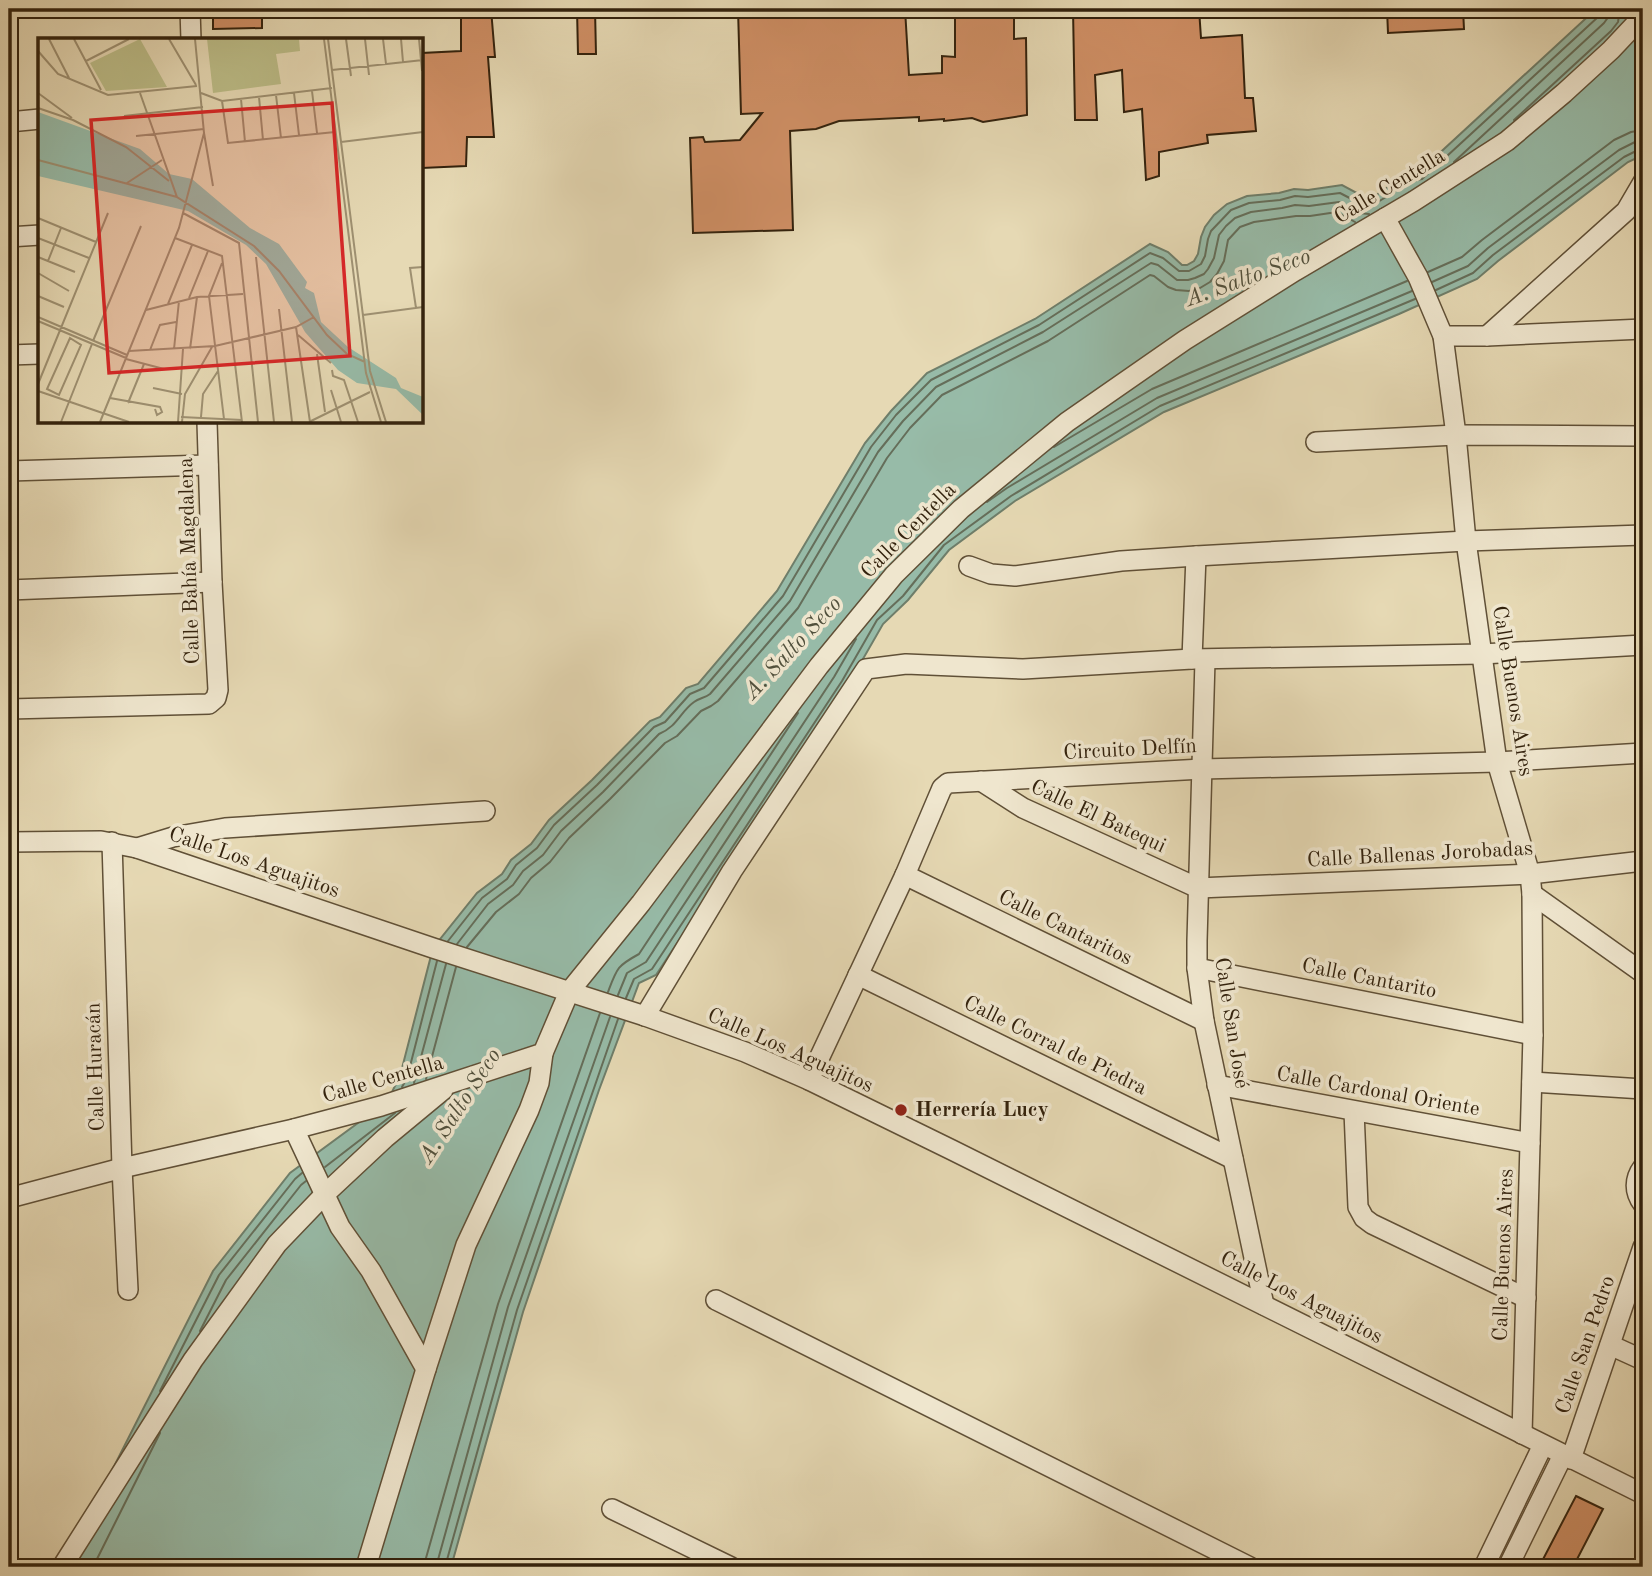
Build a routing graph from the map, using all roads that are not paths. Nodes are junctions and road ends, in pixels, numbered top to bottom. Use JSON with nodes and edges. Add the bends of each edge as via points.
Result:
{"nodes":[{"id":1,"x":190,"y":9,"type":"edge"},
{"id":2,"x":1643,"y":16,"type":"edge"},
{"id":3,"x":191,"y":38,"type":"edge"},
{"id":4,"x":38,"y":119,"type":"edge"},
{"id":5,"x":9,"y":122,"type":"edge"},
{"id":6,"x":1643,"y":182,"type":"edge"},
{"id":7,"x":1634,"y":211,"type":"edge"},
{"id":8,"x":1385,"y":218,"type":"junction"},
{"id":9,"x":38,"y":235,"type":"edge"},
{"id":10,"x":9,"y":237,"type":"edge"},
{"id":11,"x":1643,"y":329,"type":"edge"},
{"id":12,"x":1443,"y":336,"type":"junction"},
{"id":13,"x":1486,"y":336,"type":"junction"},
{"id":14,"x":38,"y":354,"type":"edge"},
{"id":15,"x":9,"y":355,"type":"edge"},
{"id":16,"x":207,"y":424,"type":"edge"},
{"id":17,"x":1456,"y":435,"type":"junction"},
{"id":18,"x":1643,"y":436,"type":"edge"},
{"id":19,"x":1316,"y":442,"type":"dead end"},
{"id":20,"x":208,"y":466,"type":"junction"},
{"id":21,"x":9,"y":471,"type":"edge"},
{"id":22,"x":1643,"y":535,"type":"edge"},
{"id":23,"x":1466,"y":541,"type":"junction"},
{"id":24,"x":1196,"y":556,"type":"junction"},
{"id":25,"x":969,"y":566,"type":"dead end"},
{"id":26,"x":212,"y":582,"type":"junction"},
{"id":27,"x":9,"y":590,"type":"edge"},
{"id":28,"x":1643,"y":645,"type":"edge"},
{"id":29,"x":1482,"y":654,"type":"junction"},
{"id":30,"x":1199,"y":659,"type":"junction"},
{"id":31,"x":9,"y":709,"type":"edge"},
{"id":32,"x":1643,"y":753,"type":"edge"},
{"id":33,"x":1497,"y":762,"type":"junction"},
{"id":34,"x":1202,"y":769,"type":"junction"},
{"id":35,"x":981,"y":781,"type":"junction"},
{"id":36,"x":485,"y":811,"type":"dead end"},
{"id":37,"x":9,"y":842,"type":"edge"},
{"id":38,"x":112,"y":842,"type":"junction"},
{"id":39,"x":137,"y":848,"type":"junction"},
{"id":40,"x":1643,"y":860,"type":"edge"},
{"id":41,"x":1530,"y":874,"type":"junction"},
{"id":42,"x":905,"y":875,"type":"junction"},
{"id":43,"x":1198,"y":888,"type":"junction"},
{"id":44,"x":1532,"y":894,"type":"junction"},
{"id":45,"x":1197,"y":968,"type":"junction"},
{"id":46,"x":1643,"y":973,"type":"edge"},
{"id":47,"x":858,"y":975,"type":"junction"},
{"id":48,"x":569,"y":992,"type":"junction"},
{"id":49,"x":645,"y":1016,"type":"junction"},
{"id":50,"x":1204,"y":1021,"type":"junction"},
{"id":51,"x":1533,"y":1035,"type":"junction"},
{"id":52,"x":543,"y":1053,"type":"junction"},
{"id":53,"x":808,"y":1080,"type":"junction"},
{"id":54,"x":1532,"y":1082,"type":"junction"},
{"id":55,"x":450,"y":1084,"type":"junction"},
{"id":56,"x":1217,"y":1085,"type":"junction"},
{"id":57,"x":1643,"y":1089,"type":"edge"},
{"id":58,"x":1354,"y":1111,"type":"junction"},
{"id":59,"x":294,"y":1129,"type":"junction"},
{"id":60,"x":1530,"y":1143,"type":"junction"},
{"id":61,"x":1233,"y":1159,"type":"junction"},
{"id":62,"x":1643,"y":1167,"type":"edge"},
{"id":63,"x":122,"y":1168,"type":"junction"},
{"id":64,"x":324,"y":1195,"type":"junction"},
{"id":65,"x":9,"y":1198,"type":"edge"},
{"id":66,"x":1643,"y":1204,"type":"edge"},
{"id":67,"x":1643,"y":1247,"type":"edge"},
{"id":68,"x":128,"y":1290,"type":"dead end"},
{"id":69,"x":1526,"y":1298,"type":"junction"},
{"id":70,"x":716,"y":1300,"type":"dead end"},
{"id":71,"x":1264,"y":1305,"type":"junction"},
{"id":72,"x":1610,"y":1345,"type":"junction"},
{"id":73,"x":1643,"y":1360,"type":"edge"},
{"id":74,"x":426,"y":1369,"type":"junction"},
{"id":75,"x":1522,"y":1434,"type":"junction"},
{"id":76,"x":1543,"y":1445,"type":"junction"},
{"id":77,"x":1567,"y":1457,"type":"junction"},
{"id":78,"x":1643,"y":1494,"type":"edge"},
{"id":79,"x":612,"y":1509,"type":"dead end"},
{"id":80,"x":62,"y":1567,"type":"edge"},
{"id":81,"x":366,"y":1567,"type":"edge"},
{"id":82,"x":731,"y":1567,"type":"edge"},
{"id":83,"x":1250,"y":1567,"type":"edge"},
{"id":84,"x":1484,"y":1567,"type":"edge"},
{"id":85,"x":1508,"y":1567,"type":"edge"}],
"edges":[{"from":1,"to":3,"type":"street"},
{"from":2,"to":8,"type":"street","name":"Calle Centella","via":[[1602,59],[1507,141]]},
{"from":4,"to":5,"type":"street"},
{"from":6,"to":7,"type":"street"},
{"from":7,"to":13,"type":"street"},
{"from":8,"to":12,"type":"street","name":"Calle Buenos Aires","via":[[1418,277]]},
{"from":8,"to":48,"type":"street","name":"Calle Centella","via":[[1185,340],[1067,422],[961,509],[894,575],[827,656]]},
{"from":9,"to":10,"type":"street"},
{"from":11,"to":13,"type":"street"},
{"from":12,"to":13,"type":"street"},
{"from":12,"to":17,"type":"street","name":"Calle Buenos Aires"},
{"from":14,"to":15,"type":"street"},
{"from":16,"to":20,"type":"street","name":"Calle Bahía Magdalena"},
{"from":17,"to":18,"type":"street"},
{"from":17,"to":19,"type":"street"},
{"from":17,"to":23,"type":"street","name":"Calle Buenos Aires"},
{"from":20,"to":21,"type":"street"},
{"from":20,"to":26,"type":"street","name":"Calle Bahía Magdalena"},
{"from":22,"to":23,"type":"street"},
{"from":23,"to":24,"type":"street"},
{"from":23,"to":29,"type":"street","name":"Calle Buenos Aires"},
{"from":24,"to":25,"type":"street","via":[[1015,576]]},
{"from":24,"to":30,"type":"street","name":"Calle San José"},
{"from":26,"to":27,"type":"street"},
{"from":26,"to":31,"type":"street","name":"Calle Bahía Magdalena","via":[[218,690],[209,704]]},
{"from":28,"to":29,"type":"street"},
{"from":29,"to":30,"type":"street"},
{"from":29,"to":33,"type":"street","name":"Calle Buenos Aires"},
{"from":30,"to":34,"type":"street","name":"Calle San José"},
{"from":30,"to":49,"type":"street","via":[[1023,669],[906,664],[866,669],[732,871]]},
{"from":32,"to":33,"type":"street","name":"Circuito Delfín"},
{"from":33,"to":34,"type":"street","name":"Circuito Delfín"},
{"from":33,"to":41,"type":"street","name":"Calle Buenos Aires"},
{"from":34,"to":35,"type":"street","name":"Circuito Delfín"},
{"from":34,"to":43,"type":"street","name":"Calle San José"},
{"from":35,"to":42,"type":"street","name":"Circuito Delfín","via":[[948,783],[942,788]]},
{"from":35,"to":43,"type":"street","name":"Calle El Batequi","via":[[1023,808]]},
{"from":36,"to":39,"type":"street","via":[[225,828],[173,836]]},
{"from":37,"to":38,"type":"street","name":"Calle Los Aguajitos"},
{"from":38,"to":39,"type":"street","name":"Calle Los Aguajitos"},
{"from":38,"to":63,"type":"street","name":"Calle Huracán"},
{"from":39,"to":48,"type":"street","name":"Calle Los Aguajitos"},
{"from":40,"to":41,"type":"street","name":"Calle Ballenas Jorobadas"},
{"from":41,"to":43,"type":"street","name":"Calle Ballenas Jorobadas"},
{"from":41,"to":44,"type":"street","name":"Calle Buenos Aires"},
{"from":42,"to":47,"type":"street","name":"Circuito Delfín"},
{"from":42,"to":50,"type":"street","name":"Calle Cantaritos"},
{"from":43,"to":45,"type":"street","name":"Calle San José"},
{"from":44,"to":46,"type":"street"},
{"from":44,"to":51,"type":"street","name":"Calle Buenos Aires"},
{"from":45,"to":50,"type":"street","name":"Calle San José"},
{"from":45,"to":51,"type":"street","name":"Calle Cantarito"},
{"from":47,"to":53,"type":"street","name":"Circuito Delfín"},
{"from":47,"to":61,"type":"street","name":"Calle Corral de Piedra"},
{"from":48,"to":49,"type":"street","name":"Calle Los Aguajitos"},
{"from":48,"to":52,"type":"street","name":"Calle Centella"},
{"from":49,"to":53,"type":"street","name":"Calle Los Aguajitos"},
{"from":50,"to":56,"type":"street","name":"Calle San José"},
{"from":51,"to":54,"type":"street","name":"Calle Buenos Aires"},
{"from":52,"to":55,"type":"street","name":"Calle Centella"},
{"from":52,"to":74,"type":"street","via":[[532,1101],[466,1245]]},
{"from":53,"to":71,"type":"street","name":"Calle Los Aguajitos"},
{"from":54,"to":57,"type":"street"},
{"from":54,"to":60,"type":"street","name":"Calle Buenos Aires"},
{"from":55,"to":59,"type":"street","name":"Calle Centella"},
{"from":55,"to":64,"type":"street"},
{"from":56,"to":58,"type":"street","name":"Calle Cardonal Oriente"},
{"from":56,"to":61,"type":"street","name":"Calle San José"},
{"from":58,"to":60,"type":"street","name":"Calle Cardonal Oriente"},
{"from":58,"to":69,"type":"street","via":[[1358,1207],[1364,1218]]},
{"from":59,"to":63,"type":"street","name":"Calle Centella"},
{"from":59,"to":64,"type":"street"},
{"from":60,"to":69,"type":"street","name":"Calle Buenos Aires"},
{"from":61,"to":71,"type":"street","name":"Calle San José"},
{"from":62,"to":66,"type":"street","via":[[1635,1185]]},
{"from":63,"to":65,"type":"street","name":"Calle Centella"},
{"from":63,"to":68,"type":"street","name":"Calle Huracán"},
{"from":64,"to":74,"type":"street"},
{"from":64,"to":80,"type":"street","via":[[277,1244],[216,1327]]},
{"from":67,"to":72,"type":"street","name":"Calle San Pedro"},
{"from":69,"to":75,"type":"street","name":"Calle Buenos Aires"},
{"from":70,"to":83,"type":"street"},
{"from":71,"to":75,"type":"street","name":"Calle Los Aguajitos"},
{"from":72,"to":73,"type":"street"},
{"from":72,"to":77,"type":"street","name":"Calle San Pedro"},
{"from":74,"to":81,"type":"street"},
{"from":75,"to":76,"type":"street","name":"Calle Los Aguajitos"},
{"from":76,"to":77,"type":"street","name":"Calle Los Aguajitos"},
{"from":76,"to":84,"type":"street"},
{"from":77,"to":78,"type":"street","name":"Calle Los Aguajitos"},
{"from":77,"to":85,"type":"street","name":"Calle San Pedro"},
{"from":79,"to":82,"type":"street"}]}
